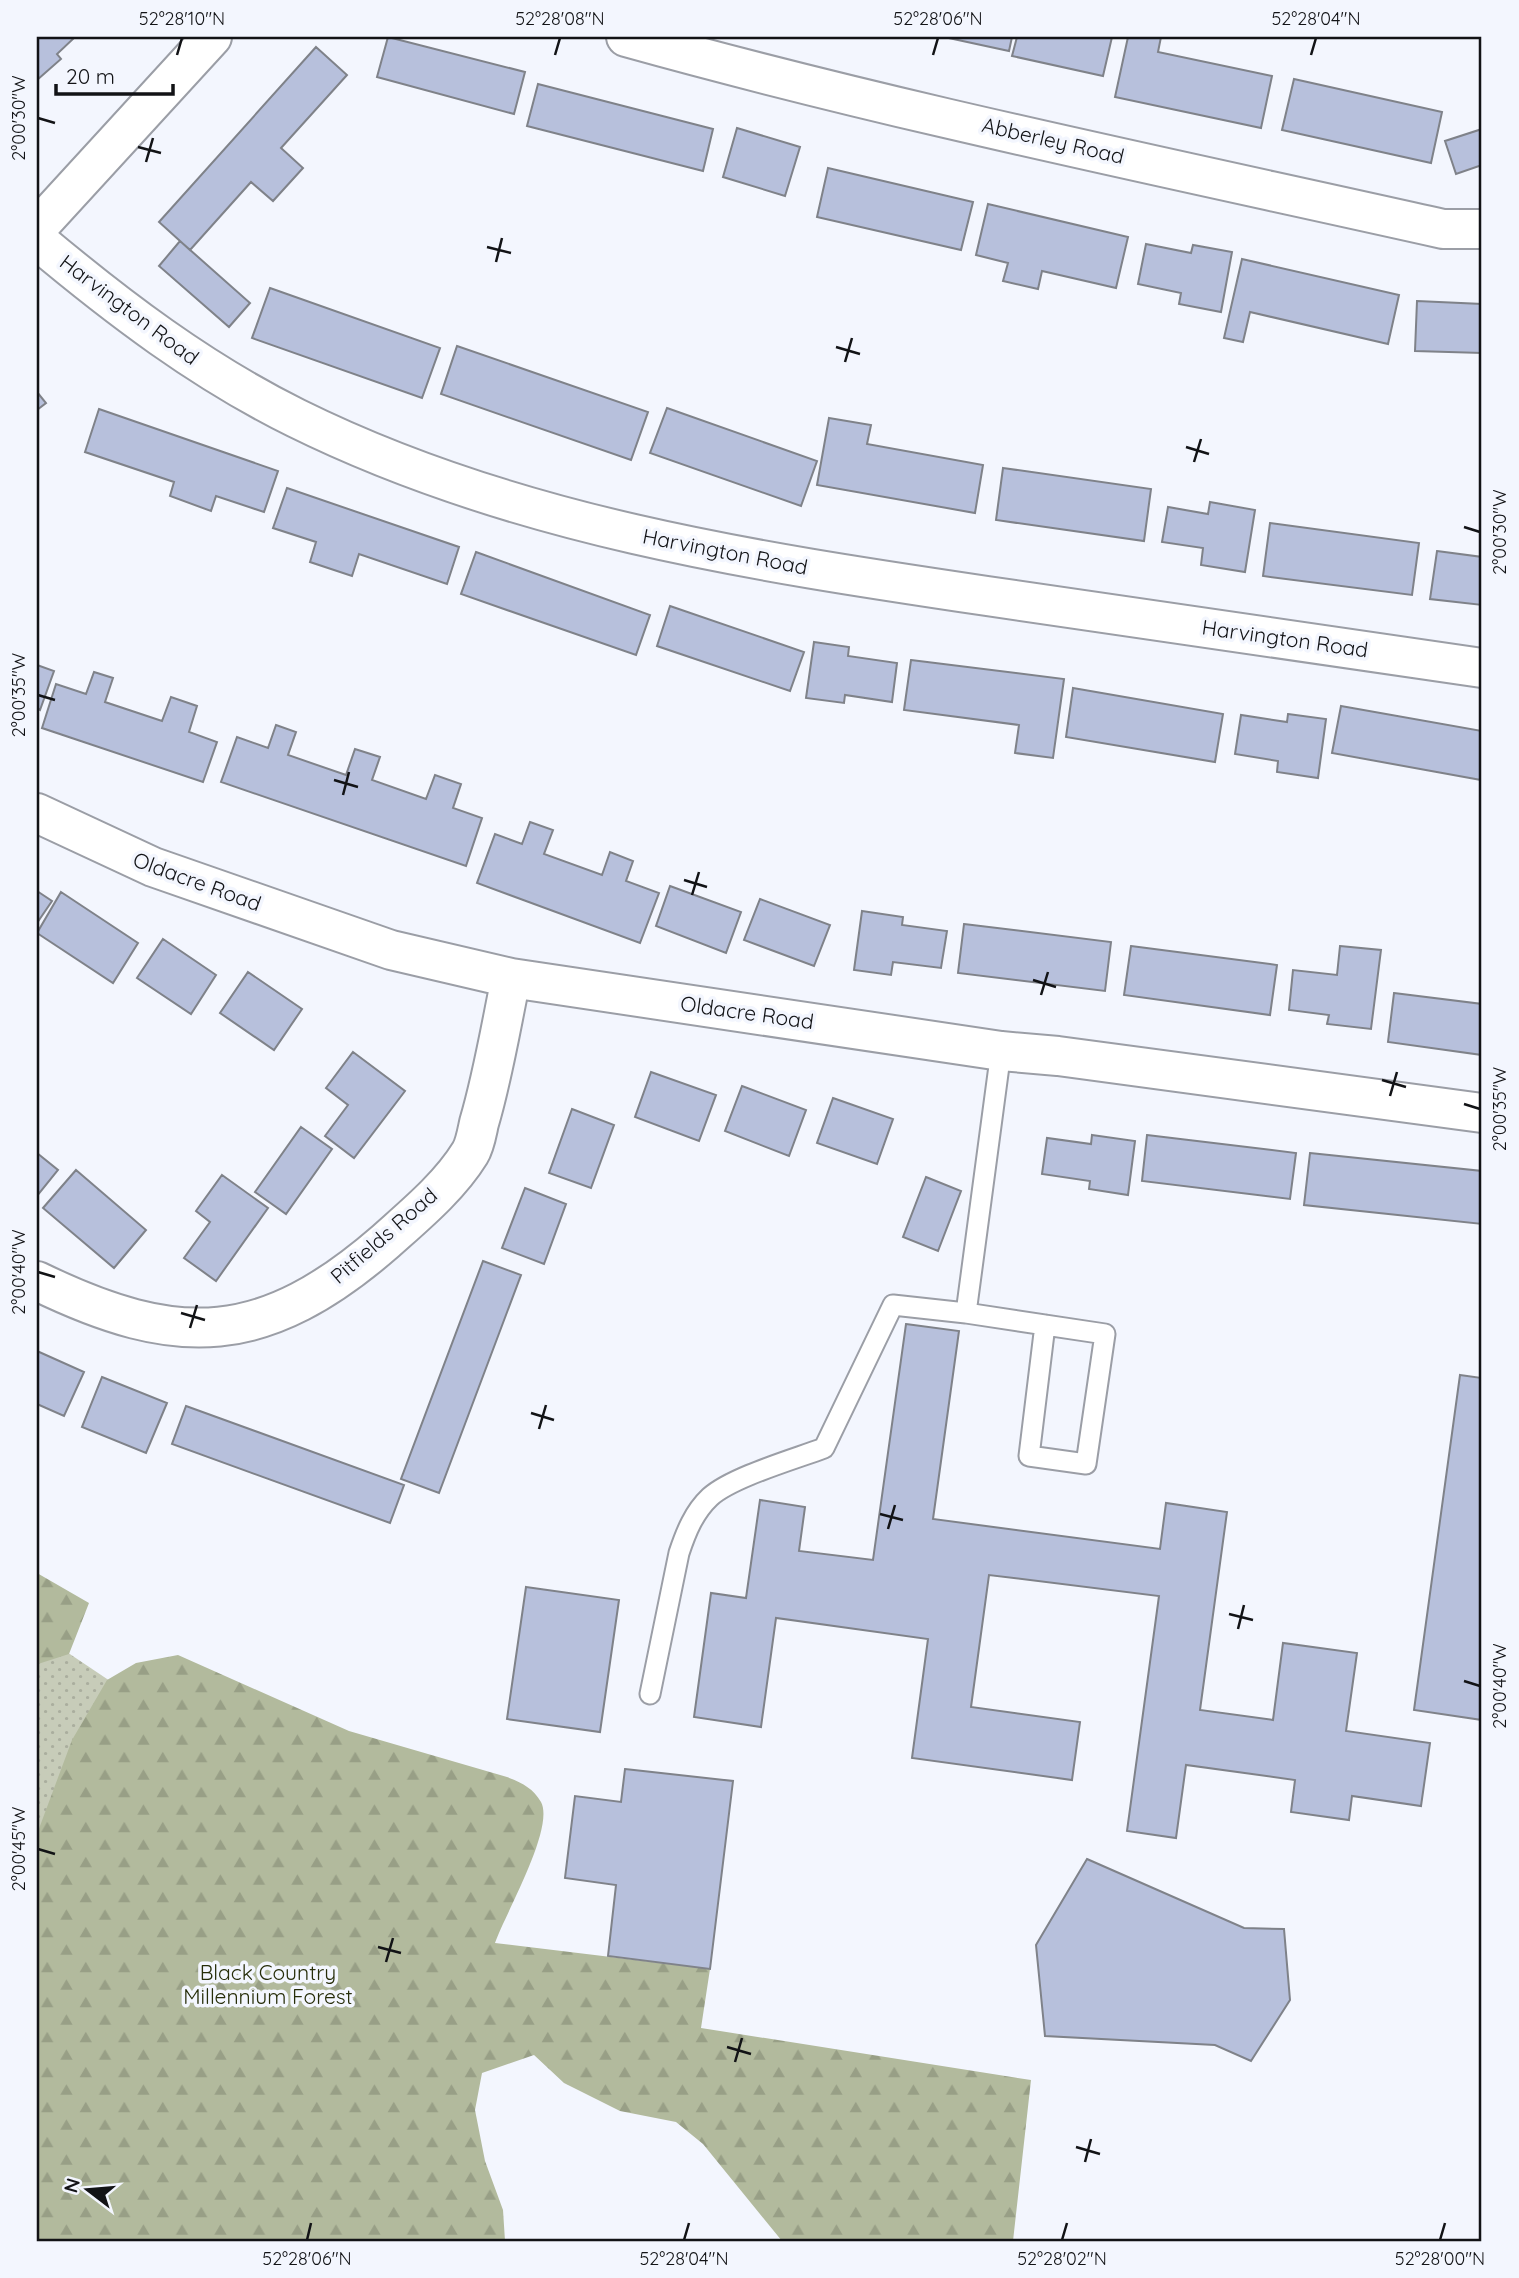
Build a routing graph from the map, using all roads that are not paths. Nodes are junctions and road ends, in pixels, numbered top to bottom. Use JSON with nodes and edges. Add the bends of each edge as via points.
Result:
{"nodes":[{"id":1,"x":212,"y":37,"type":"edge"},
{"id":2,"x":626,"y":37,"type":"edge"},
{"id":3,"x":37,"y":228,"type":"edge"},
{"id":4,"x":1482,"y":229,"type":"edge"},
{"id":5,"x":37,"y":240,"type":"edge"},
{"id":6,"x":1482,"y":668,"type":"edge"},
{"id":7,"x":37,"y":813,"type":"edge"},
{"id":8,"x":511,"y":978,"type":"junction"},
{"id":9,"x":1001,"y":1051,"type":"junction"},
{"id":10,"x":1482,"y":1113,"type":"edge"},
{"id":11,"x":37,"y":1281,"type":"edge"},
{"id":12,"x":966,"y":1313,"type":"junction"},
{"id":13,"x":1045,"y":1325,"type":"junction"},
{"id":14,"x":650,"y":1694,"type":"dead end"}],
"edges":[{"from":1,"to":3,"type":"street"},
{"from":2,"to":4,"type":"street","name":"Abberley Road","via":[[779,79],[1443,229]]},
{"from":5,"to":6,"type":"street","name":"Harvington Road","via":[[173,348],[295,418],[405,467],[549,515],[746,559]]},
{"from":7,"to":8,"type":"street","name":"Oldacre Road","via":[[152,867],[228,895],[391,950]]},
{"from":8,"to":9,"type":"street","name":"Oldacre Road"},
{"from":8,"to":11,"type":"street","name":"Pitfields Road","via":[[471,1152],[424,1208],[346,1275],[286,1310],[236,1325],[183,1329],[126,1318]]},
{"from":9,"to":10,"type":"street","name":"Oldacre Road"},
{"from":9,"to":12,"type":"lane"},
{"from":12,"to":13,"type":"lane"},
{"from":12,"to":14,"type":"lane","via":[[892,1305],[824,1448],[724,1488],[703,1504],[679,1553]]},
{"from":13,"to":13,"type":"lane","via":[[1105,1334],[1086,1464],[1029,1456]]}]}
